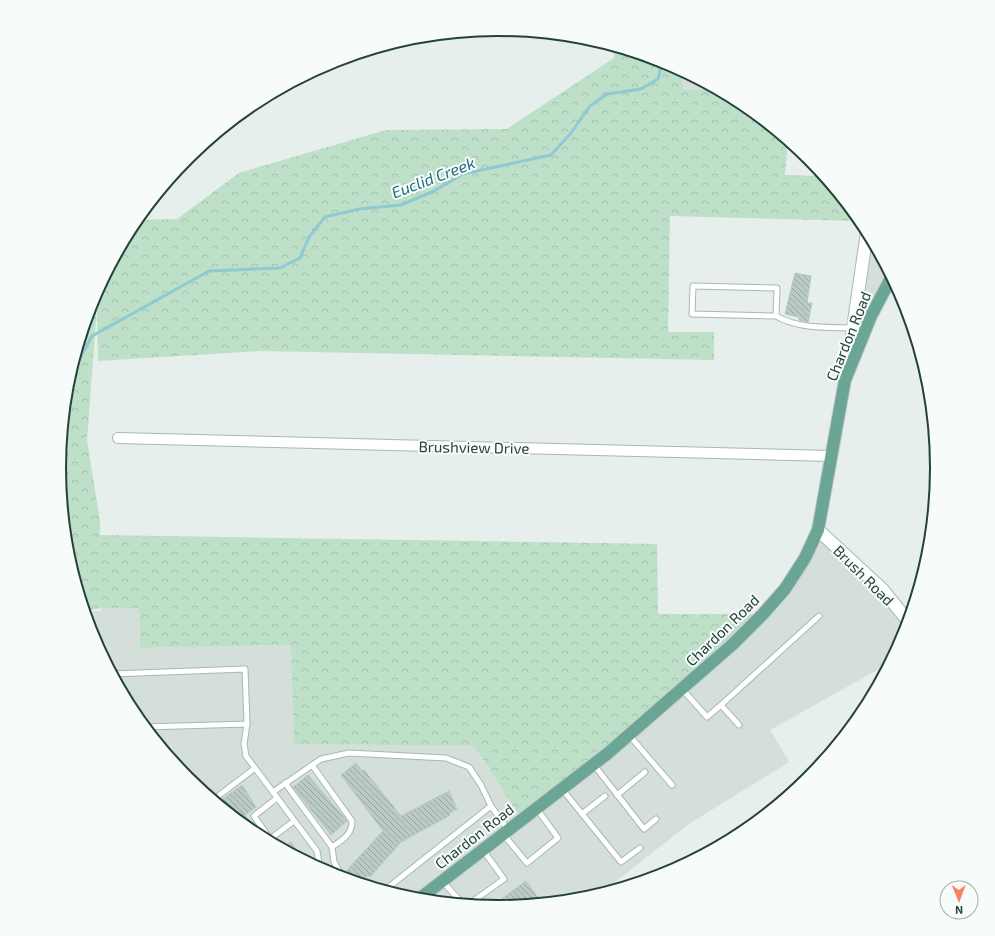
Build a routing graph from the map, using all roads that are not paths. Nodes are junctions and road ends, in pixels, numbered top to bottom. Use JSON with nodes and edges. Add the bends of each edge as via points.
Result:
{"nodes":[{"id":1,"x":866,"y":242,"type":"edge"},
{"id":2,"x":888,"y":284,"type":"edge"},
{"id":3,"x":776,"y":316,"type":"junction"},
{"id":4,"x":853,"y":328,"type":"junction"},
{"id":5,"x":845,"y":380,"type":"junction"},
{"id":6,"x":118,"y":438,"type":"dead end"},
{"id":7,"x":831,"y":456,"type":"junction"},
{"id":8,"x":818,"y":530,"type":"junction"},
{"id":9,"x":818,"y":616,"type":"dead end"},
{"id":10,"x":904,"y":616,"type":"edge"},
{"id":11,"x":118,"y":674,"type":"edge"},
{"id":12,"x":682,"y":688,"type":"junction"},
{"id":13,"x":721,"y":705,"type":"junction"},
{"id":14,"x":247,"y":724,"type":"junction"},
{"id":15,"x":739,"y":725,"type":"dead end"},
{"id":16,"x":152,"y":727,"type":"edge"},
{"id":17,"x":629,"y":735,"type":"junction"},
{"id":18,"x":312,"y":765,"type":"junction"},
{"id":19,"x":594,"y":765,"type":"junction"},
{"id":20,"x":255,"y":768,"type":"junction"},
{"id":21,"x":645,"y":772,"type":"dead end"},
{"id":22,"x":285,"y":783,"type":"junction"},
{"id":23,"x":672,"y":785,"type":"dead end"},
{"id":24,"x":562,"y":789,"type":"junction"},
{"id":25,"x":273,"y":792,"type":"junction"},
{"id":26,"x":617,"y":795,"type":"junction"},
{"id":27,"x":605,"y":796,"type":"dead end"},
{"id":28,"x":217,"y":797,"type":"edge"},
{"id":29,"x":277,"y":798,"type":"junction"},
{"id":30,"x":490,"y":806,"type":"junction"},
{"id":31,"x":536,"y":809,"type":"junction"},
{"id":32,"x":582,"y":814,"type":"junction"},
{"id":33,"x":656,"y":820,"type":"dead end"},
{"id":34,"x":294,"y":821,"type":"junction"},
{"id":35,"x":265,"y":832,"type":"edge"},
{"id":36,"x":506,"y":832,"type":"junction"},
{"id":37,"x":273,"y":837,"type":"edge"},
{"id":38,"x":332,"y":847,"type":"junction"},
{"id":39,"x":640,"y":848,"type":"dead end"},
{"id":40,"x":483,"y":850,"type":"junction"},
{"id":41,"x":319,"y":861,"type":"edge"},
{"id":42,"x":338,"y":869,"type":"edge"},
{"id":43,"x":442,"y":881,"type":"junction"},
{"id":44,"x":390,"y":886,"type":"edge"},
{"id":45,"x":427,"y":894,"type":"edge"},
{"id":46,"x":457,"y":898,"type":"edge"},
{"id":47,"x":476,"y":899,"type":"edge"}],
"edges":[{"from":1,"to":4,"type":"street"},
{"from":2,"to":5,"type":"main road","name":"Chardon Road","via":[[871,316]]},
{"from":3,"to":3,"type":"lane","via":[[777,288],[693,286],[692,314]]},
{"from":3,"to":4,"type":"lane","via":[[788,323],[803,326]]},
{"from":4,"to":5,"type":"street"},
{"from":5,"to":7,"type":"main road","name":"Chardon Road"},
{"from":6,"to":7,"type":"street","name":"Brushview Drive"},
{"from":7,"to":8,"type":"main road","name":"Chardon Road"},
{"from":8,"to":10,"type":"street","name":"Brush Road","via":[[882,590]]},
{"from":8,"to":12,"type":"main road","name":"Chardon Road","via":[[805,558],[785,589],[733,644]]},
{"from":9,"to":13,"type":"lane"},
{"from":11,"to":14,"type":"lane","via":[[245,669]]},
{"from":12,"to":13,"type":"lane","via":[[707,717]]},
{"from":12,"to":17,"type":"main road","name":"Chardon Road"},
{"from":13,"to":15,"type":"lane"},
{"from":14,"to":16,"type":"lane"},
{"from":14,"to":20,"type":"lane","via":[[244,744],[246,756]]},
{"from":17,"to":19,"type":"main road","name":"Chardon Road"},
{"from":17,"to":23,"type":"lane"},
{"from":18,"to":22,"type":"lane"},
{"from":18,"to":30,"type":"lane","via":[[321,759],[349,753],[446,758],[469,767],[481,785]]},
{"from":18,"to":38,"type":"lane","via":[[352,821],[352,828],[347,835]]},
{"from":19,"to":24,"type":"main road","name":"Chardon Road"},
{"from":19,"to":26,"type":"lane"},
{"from":20,"to":25,"type":"lane"},
{"from":20,"to":28,"type":"lane"},
{"from":21,"to":26,"type":"lane"},
{"from":22,"to":25,"type":"lane"},
{"from":22,"to":38,"type":"lane"},
{"from":24,"to":31,"type":"main road","name":"Chardon Road"},
{"from":24,"to":32,"type":"lane"},
{"from":25,"to":29,"type":"lane"},
{"from":26,"to":33,"type":"lane","via":[[644,829]]},
{"from":27,"to":32,"type":"lane"},
{"from":29,"to":34,"type":"lane"},
{"from":29,"to":35,"type":"lane","via":[[254,816]]},
{"from":30,"to":36,"type":"lane"},
{"from":30,"to":44,"type":"lane"},
{"from":31,"to":36,"type":"main road","name":"Chardon Road"},
{"from":31,"to":36,"type":"lane","via":[[558,838],[526,863]]},
{"from":32,"to":39,"type":"lane","via":[[621,862]]},
{"from":34,"to":37,"type":"lane"},
{"from":34,"to":41,"type":"lane","via":[[317,851]]},
{"from":36,"to":40,"type":"main road","name":"Chardon Road"},
{"from":38,"to":42,"type":"lane","via":[[334,862]]},
{"from":40,"to":43,"type":"main road","name":"Chardon Road"},
{"from":40,"to":47,"type":"lane","via":[[504,879]]},
{"from":43,"to":45,"type":"main road","name":"Chardon Road"},
{"from":43,"to":46,"type":"lane"}]}
